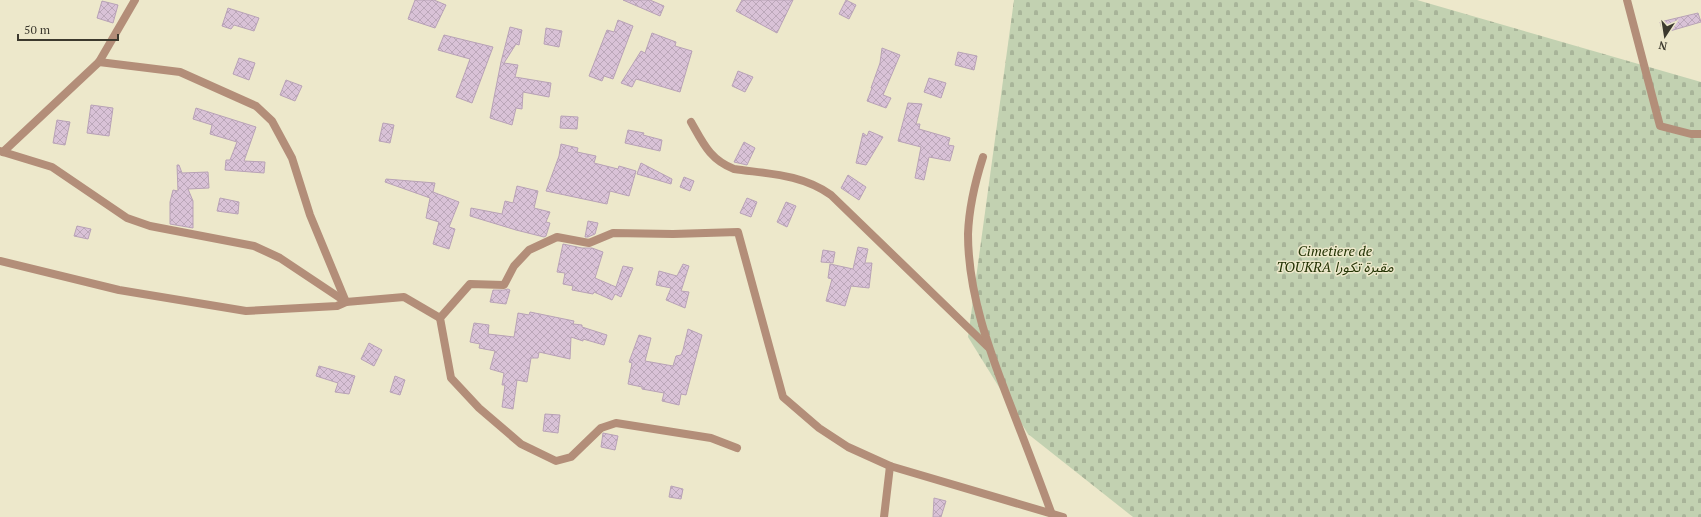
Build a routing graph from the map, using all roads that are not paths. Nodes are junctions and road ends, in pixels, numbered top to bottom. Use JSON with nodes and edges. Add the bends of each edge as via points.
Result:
{"nodes":[{"id":1,"x":135,"y":0,"type":"edge"},
{"id":2,"x":1627,"y":0,"type":"edge"},
{"id":3,"x":99,"y":62,"type":"junction"},
{"id":4,"x":691,"y":122,"type":"dead end"},
{"id":5,"x":1701,"y":134,"type":"edge"},
{"id":6,"x":2,"y":152,"type":"edge"},
{"id":7,"x":983,"y":157,"type":"dead end"},
{"id":8,"x":0,"y":261,"type":"edge"},
{"id":9,"x":346,"y":302,"type":"junction"},
{"id":10,"x":440,"y":318,"type":"junction"},
{"id":11,"x":988,"y":348,"type":"junction"},
{"id":12,"x":737,"y":448,"type":"dead end"},
{"id":13,"x":890,"y":466,"type":"junction"},
{"id":14,"x":1050,"y":512,"type":"junction"},
{"id":15,"x":884,"y":517,"type":"edge"},
{"id":16,"x":1063,"y":517,"type":"edge"}],
"edges":[{"from":1,"to":3,"type":"street"},
{"from":2,"to":5,"type":"street","via":[[1660,126]]},
{"from":3,"to":6,"type":"street"},
{"from":3,"to":9,"type":"street","via":[[180,72],[256,106],[272,121],[292,158],[310,215]]},
{"from":4,"to":11,"type":"street","via":[[709,152],[724,166],[798,178],[831,195]]},
{"from":6,"to":9,"type":"street","via":[[52,167],[127,218],[150,226],[254,246],[280,258]]},
{"from":7,"to":11,"type":"street","via":[[972,194],[969,252],[974,291]]},
{"from":8,"to":9,"type":"street","via":[[119,290],[246,311],[337,306]]},
{"from":9,"to":10,"type":"street","via":[[404,298]]},
{"from":10,"to":12,"type":"street","via":[[451,378],[479,408],[522,444],[556,461],[571,456],[602,428],[616,423],[711,438]]},
{"from":10,"to":13,"type":"street","via":[[470,284],[504,285],[514,266],[529,250],[556,237],[589,243],[613,233],[738,232],[783,397],[819,428],[848,447]]},
{"from":11,"to":14,"type":"street"},
{"from":13,"to":14,"type":"street"},
{"from":13,"to":15,"type":"street"},
{"from":14,"to":16,"type":"street"}]}
